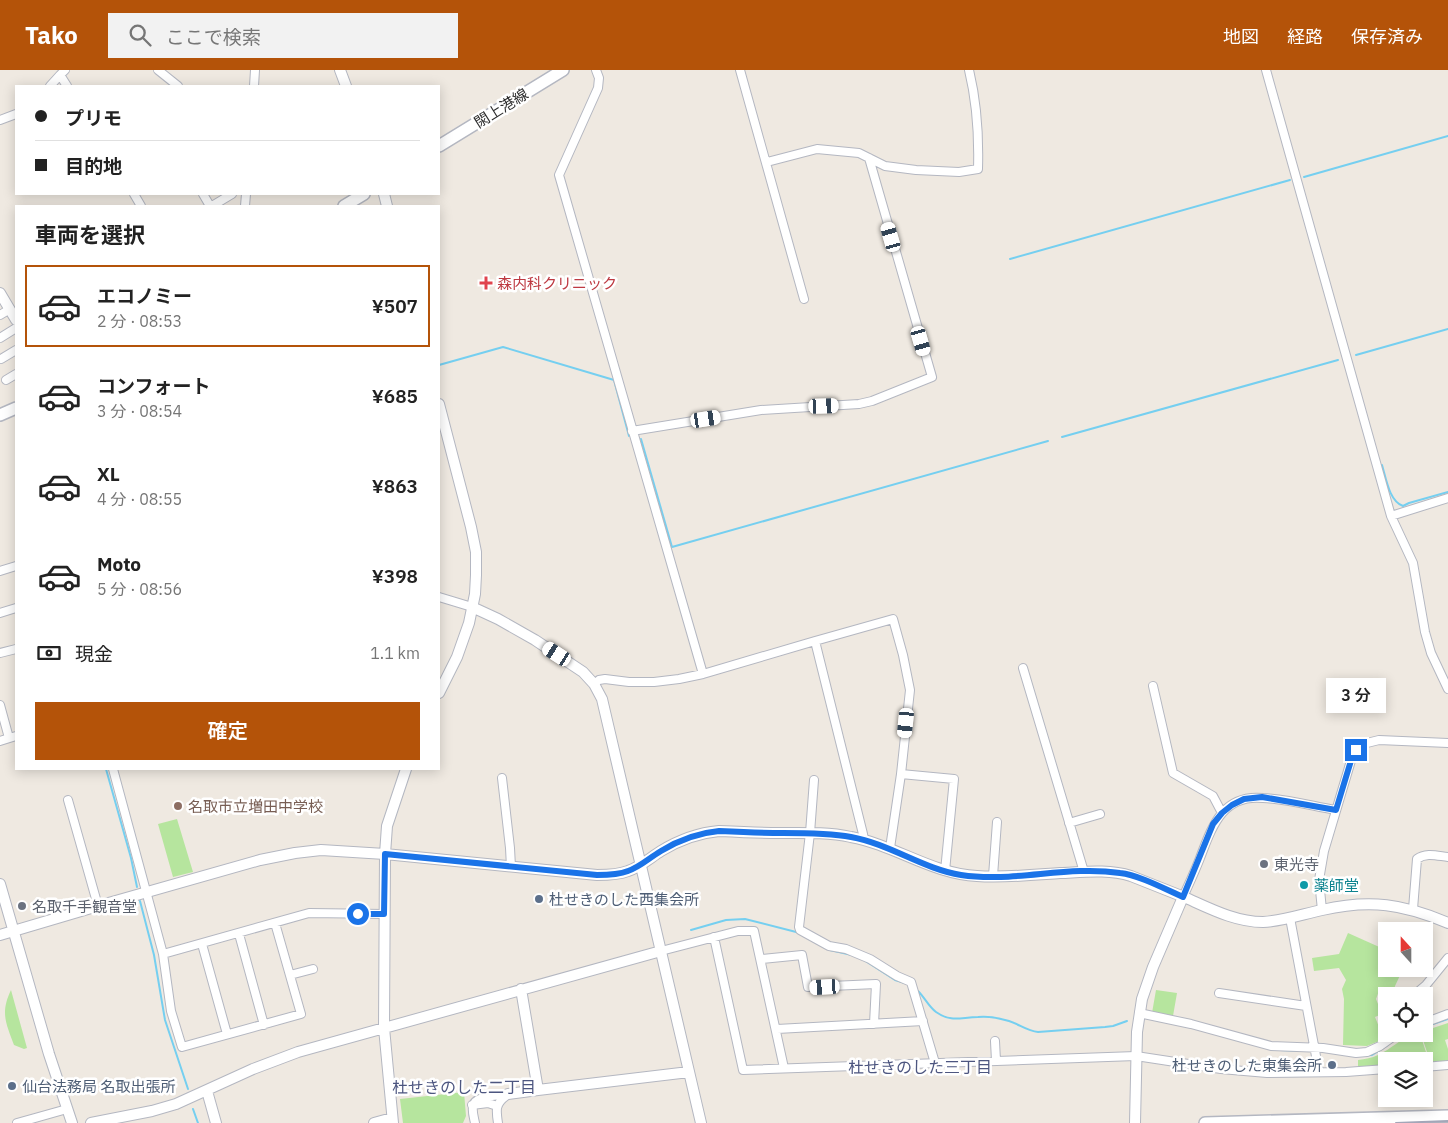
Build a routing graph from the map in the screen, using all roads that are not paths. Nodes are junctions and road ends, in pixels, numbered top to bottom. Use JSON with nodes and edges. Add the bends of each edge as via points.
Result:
{"nodes":[{"id":1,"x":158,"y":70,"type":"edge"},
{"id":2,"x":255,"y":70,"type":"edge"},
{"id":3,"x":340,"y":70,"type":"edge"},
{"id":4,"x":596,"y":70,"type":"edge"},
{"id":5,"x":740,"y":70,"type":"edge"},
{"id":6,"x":969,"y":70,"type":"edge"},
{"id":7,"x":1266,"y":70,"type":"edge"},
{"id":8,"x":555,"y":72,"type":"edge"},
{"id":9,"x":62,"y":73,"type":"edge"},
{"id":10,"x":51,"y":85,"type":"edge"},
{"id":11,"x":67,"y":85,"type":"edge"},
{"id":12,"x":177,"y":85,"type":"edge"},
{"id":13,"x":254,"y":85,"type":"edge"},
{"id":14,"x":346,"y":85,"type":"edge"},
{"id":15,"x":15,"y":114,"type":"edge"},
{"id":16,"x":0,"y":120,"type":"edge"},
{"id":17,"x":440,"y":145,"type":"edge"},
{"id":18,"x":870,"y":158,"type":"junction"},
{"id":19,"x":767,"y":162,"type":"junction"},
{"id":20,"x":230,"y":195,"type":"edge"},
{"id":21,"x":361,"y":195,"type":"edge"},
{"id":22,"x":213,"y":205,"type":"edge"},
{"id":23,"x":346,"y":205,"type":"edge"},
{"id":24,"x":0,"y":294,"type":"edge"},
{"id":25,"x":804,"y":299,"type":"dead end"},
{"id":26,"x":10,"y":309,"type":"junction"},
{"id":27,"x":0,"y":315,"type":"edge"},
{"id":28,"x":15,"y":318,"type":"edge"},
{"id":29,"x":15,"y":329,"type":"edge"},
{"id":30,"x":0,"y":338,"type":"edge"},
{"id":31,"x":15,"y":351,"type":"edge"},
{"id":32,"x":1,"y":359,"type":"dead end"},
{"id":33,"x":15,"y":375,"type":"edge"},
{"id":34,"x":6,"y":380,"type":"dead end"},
{"id":35,"x":15,"y":408,"type":"edge"},
{"id":36,"x":440,"y":408,"type":"edge"},
{"id":37,"x":1,"y":414,"type":"edge"},
{"id":38,"x":632,"y":431,"type":"junction"},
{"id":39,"x":1448,"y":498,"type":"edge"},
{"id":40,"x":1391,"y":516,"type":"junction"},
{"id":41,"x":15,"y":566,"type":"edge"},
{"id":42,"x":0,"y":571,"type":"edge"},
{"id":43,"x":440,"y":597,"type":"edge"},
{"id":44,"x":472,"y":607,"type":"junction"},
{"id":45,"x":15,"y":608,"type":"edge"},
{"id":46,"x":0,"y":613,"type":"edge"},
{"id":47,"x":815,"y":641,"type":"junction"},
{"id":48,"x":15,"y":649,"type":"edge"},
{"id":49,"x":0,"y":653,"type":"edge"},
{"id":50,"x":1023,"y":668,"type":"dead end"},
{"id":51,"x":703,"y":674,"type":"junction"},
{"id":52,"x":594,"y":684,"type":"junction"},
{"id":53,"x":1153,"y":686,"type":"dead end"},
{"id":54,"x":1448,"y":689,"type":"edge"},
{"id":55,"x":440,"y":691,"type":"edge"},
{"id":56,"x":0,"y":705,"type":"edge"},
{"id":57,"x":13,"y":737,"type":"edge"},
{"id":58,"x":0,"y":741,"type":"edge"},
{"id":59,"x":1448,"y":743,"type":"edge"},
{"id":60,"x":112,"y":770,"type":"edge"},
{"id":61,"x":406,"y":770,"type":"edge"},
{"id":62,"x":901,"y":774,"type":"junction"},
{"id":63,"x":502,"y":778,"type":"dead end"},
{"id":64,"x":814,"y":780,"type":"dead end"},
{"id":65,"x":68,"y":800,"type":"dead end"},
{"id":66,"x":1336,"y":810,"type":"junction"},
{"id":67,"x":1222,"y":813,"type":"junction"},
{"id":68,"x":1100,"y":814,"type":"dead end"},
{"id":69,"x":997,"y":822,"type":"dead end"},
{"id":70,"x":1069,"y":822,"type":"junction"},
{"id":71,"x":810,"y":834,"type":"junction"},
{"id":72,"x":864,"y":840,"type":"junction"},
{"id":73,"x":890,"y":848,"type":"junction"},
{"id":74,"x":385,"y":854,"type":"junction"},
{"id":75,"x":1448,"y":857,"type":"edge"},
{"id":76,"x":641,"y":866,"type":"junction"},
{"id":77,"x":511,"y":867,"type":"junction"},
{"id":78,"x":945,"y":871,"type":"junction"},
{"id":79,"x":1084,"y":872,"type":"junction"},
{"id":80,"x":993,"y":876,"type":"junction"},
{"id":81,"x":0,"y":884,"type":"edge"},
{"id":82,"x":146,"y":893,"type":"junction"},
{"id":83,"x":1183,"y":897,"type":"junction"},
{"id":84,"x":98,"y":906,"type":"junction"},
{"id":85,"x":1413,"y":909,"type":"junction"},
{"id":86,"x":1322,"y":910,"type":"junction"},
{"id":87,"x":384,"y":914,"type":"junction"},
{"id":88,"x":1290,"y":918,"type":"junction"},
{"id":89,"x":1448,"y":922,"type":"edge"},
{"id":90,"x":275,"y":923,"type":"junction"},
{"id":91,"x":13,"y":932,"type":"junction"},
{"id":92,"x":239,"y":934,"type":"junction"},
{"id":93,"x":0,"y":935,"type":"edge"},
{"id":94,"x":714,"y":937,"type":"junction"},
{"id":95,"x":202,"y":944,"type":"junction"},
{"id":96,"x":660,"y":951,"type":"junction"},
{"id":97,"x":163,"y":954,"type":"junction"},
{"id":98,"x":1448,"y":958,"type":"edge"},
{"id":99,"x":762,"y":959,"type":"junction"},
{"id":100,"x":313,"y":969,"type":"dead end"},
{"id":101,"x":290,"y":975,"type":"junction"},
{"id":102,"x":1422,"y":987,"type":"edge"},
{"id":103,"x":521,"y":989,"type":"junction"},
{"id":104,"x":1219,"y":993,"type":"dead end"},
{"id":105,"x":1306,"y":1006,"type":"junction"},
{"id":106,"x":1139,"y":1012,"type":"junction"},
{"id":107,"x":1448,"y":1014,"type":"edge"},
{"id":108,"x":1433,"y":1020,"type":"edge"},
{"id":109,"x":923,"y":1021,"type":"junction"},
{"id":110,"x":264,"y":1024,"type":"junction"},
{"id":111,"x":874,"y":1024,"type":"junction"},
{"id":112,"x":384,"y":1028,"type":"junction"},
{"id":113,"x":776,"y":1029,"type":"junction"},
{"id":114,"x":228,"y":1034,"type":"junction"},
{"id":115,"x":995,"y":1040,"type":"dead end"},
{"id":116,"x":1386,"y":1042,"type":"edge"},
{"id":117,"x":1315,"y":1049,"type":"junction"},
{"id":118,"x":1136,"y":1056,"type":"junction"},
{"id":119,"x":996,"y":1061,"type":"junction"},
{"id":120,"x":935,"y":1063,"type":"junction"},
{"id":121,"x":1448,"y":1065,"type":"edge"},
{"id":122,"x":1433,"y":1066,"type":"edge"},
{"id":123,"x":784,"y":1068,"type":"junction"},
{"id":124,"x":1378,"y":1069,"type":"edge"},
{"id":125,"x":688,"y":1072,"type":"junction"},
{"id":126,"x":1319,"y":1072,"type":"junction"},
{"id":127,"x":538,"y":1090,"type":"junction"},
{"id":128,"x":207,"y":1091,"type":"junction"},
{"id":129,"x":508,"y":1094,"type":"junction"},
{"id":130,"x":472,"y":1105,"type":"junction"},
{"id":131,"x":496,"y":1106,"type":"junction"},
{"id":132,"x":66,"y":1110,"type":"junction"},
{"id":133,"x":1448,"y":1116,"type":"edge"},
{"id":134,"x":393,"y":1120,"type":"edge"},
{"id":135,"x":17,"y":1123,"type":"edge"},
{"id":136,"x":72,"y":1123,"type":"edge"},
{"id":137,"x":91,"y":1123,"type":"edge"},
{"id":138,"x":216,"y":1123,"type":"edge"},
{"id":139,"x":374,"y":1123,"type":"edge"},
{"id":140,"x":475,"y":1123,"type":"edge"},
{"id":141,"x":498,"y":1123,"type":"edge"},
{"id":142,"x":701,"y":1123,"type":"edge"},
{"id":143,"x":1135,"y":1123,"type":"edge"},
{"id":144,"x":1205,"y":1123,"type":"edge"}],
"edges":[{"from":1,"to":12,"type":"street"},
{"from":2,"to":13,"type":"street"},
{"from":3,"to":14,"type":"street"},
{"from":4,"to":38,"type":"street","via":[[598,88],[558,175]]},
{"from":5,"to":19,"type":"street"},
{"from":6,"to":18,"type":"street","via":[[976,113],[978,169],[959,172],[916,170],[885,166]]},
{"from":7,"to":40,"type":"street"},
{"from":8,"to":17,"type":"main road","name":"閖上港線"},
{"from":9,"to":10,"type":"street"},
{"from":9,"to":11,"type":"street"},
{"from":15,"to":16,"type":"street"},
{"from":18,"to":19,"type":"street","via":[[859,153],[816,149]]},
{"from":18,"to":38,"type":"street","via":[[932,376],[858,404],[761,410]]},
{"from":19,"to":25,"type":"street"},
{"from":20,"to":22,"type":"street"},
{"from":21,"to":23,"type":"main road"},
{"from":24,"to":26,"type":"street"},
{"from":26,"to":27,"type":"street"},
{"from":26,"to":28,"type":"street"},
{"from":29,"to":30,"type":"street"},
{"from":31,"to":32,"type":"street"},
{"from":33,"to":34,"type":"street"},
{"from":35,"to":37,"type":"main road"},
{"from":36,"to":44,"type":"street","via":[[474,540],[476,575]]},
{"from":38,"to":51,"type":"street"},
{"from":39,"to":40,"type":"street"},
{"from":40,"to":54,"type":"street","via":[[1413,563],[1430,653]]},
{"from":41,"to":42,"type":"street"},
{"from":43,"to":44,"type":"street"},
{"from":44,"to":52,"type":"street","via":[[534,640],[583,672]]},
{"from":44,"to":55,"type":"street","via":[[457,657]]},
{"from":45,"to":46,"type":"street"},
{"from":47,"to":51,"type":"street"},
{"from":47,"to":62,"type":"street","via":[[892,620],[910,690]]},
{"from":47,"to":72,"type":"street"},
{"from":48,"to":49,"type":"street"},
{"from":50,"to":70,"type":"street"},
{"from":51,"to":52,"type":"street","via":[[654,682],[605,679]]},
{"from":52,"to":76,"type":"street","via":[[602,699]]},
{"from":53,"to":67,"type":"street","via":[[1173,773],[1213,796]]},
{"from":56,"to":57,"type":"street"},
{"from":57,"to":58,"type":"street"},
{"from":59,"to":66,"type":"street","via":[[1379,740],[1363,744],[1353,754]]},
{"from":60,"to":82,"type":"street"},
{"from":61,"to":74,"type":"street","via":[[387,826]]},
{"from":62,"to":73,"type":"street"},
{"from":62,"to":78,"type":"street","via":[[954,779]]},
{"from":63,"to":77,"type":"street"},
{"from":64,"to":71,"type":"street"},
{"from":65,"to":84,"type":"street"},
{"from":66,"to":67,"type":"street","via":[[1262,797],[1244,799]]},
{"from":66,"to":86,"type":"street","via":[[1318,880]]},
{"from":67,"to":83,"type":"street","via":[[1213,824]]},
{"from":68,"to":70,"type":"street"},
{"from":69,"to":80,"type":"street"},
{"from":70,"to":79,"type":"street"},
{"from":71,"to":72,"type":"street"},
{"from":71,"to":76,"type":"street","via":[[704,832],[674,843]]},
{"from":71,"to":109,"type":"street","via":[[800,930],[829,946],[870,959],[911,982]]},
{"from":72,"to":73,"type":"street"},
{"from":73,"to":78,"type":"street"},
{"from":74,"to":77,"type":"street"},
{"from":74,"to":82,"type":"street","via":[[321,850],[295,853]]},
{"from":74,"to":87,"type":"street"},
{"from":75,"to":85,"type":"street","via":[[1422,855],[1417,859]]},
{"from":76,"to":77,"type":"street","via":[[626,872],[597,875]]},
{"from":76,"to":96,"type":"street"},
{"from":78,"to":80,"type":"street"},
{"from":79,"to":80,"type":"street"},
{"from":79,"to":83,"type":"street","via":[[1122,873]]},
{"from":81,"to":91,"type":"street"},
{"from":82,"to":84,"type":"street"},
{"from":82,"to":97,"type":"street"},
{"from":83,"to":88,"type":"street","via":[[1245,920],[1264,922]]},
{"from":83,"to":106,"type":"street","via":[[1146,984]]},
{"from":84,"to":91,"type":"street"},
{"from":85,"to":86,"type":"street","via":[[1366,903]]},
{"from":85,"to":89,"type":"street"},
{"from":86,"to":88,"type":"street"},
{"from":87,"to":90,"type":"street","via":[[308,913]]},
{"from":87,"to":112,"type":"street"},
{"from":88,"to":105,"type":"street"},
{"from":90,"to":92,"type":"street"},
{"from":90,"to":101,"type":"street"},
{"from":91,"to":93,"type":"street"},
{"from":91,"to":132,"type":"street"},
{"from":92,"to":95,"type":"street"},
{"from":92,"to":110,"type":"street"},
{"from":94,"to":96,"type":"street"},
{"from":94,"to":99,"type":"street","via":[[754,931]]},
{"from":94,"to":123,"type":"street","via":[[743,1070]]},
{"from":95,"to":97,"type":"street"},
{"from":95,"to":114,"type":"street"},
{"from":96,"to":103,"type":"street"},
{"from":96,"to":125,"type":"street"},
{"from":97,"to":114,"type":"street","via":[[171,1011],[182,1048]]},
{"from":98,"to":102,"type":"street"},
{"from":99,"to":111,"type":"street","via":[[802,956],[808,987],[876,984]]},
{"from":99,"to":113,"type":"street"},
{"from":100,"to":101,"type":"street"},
{"from":101,"to":110,"type":"street","via":[[301,1014]]},
{"from":103,"to":112,"type":"street"},
{"from":103,"to":127,"type":"street"},
{"from":104,"to":105,"type":"street"},
{"from":105,"to":117,"type":"street"},
{"from":106,"to":117,"type":"street","via":[[1263,1045]]},
{"from":106,"to":118,"type":"street"},
{"from":107,"to":108,"type":"street"},
{"from":109,"to":111,"type":"street"},
{"from":109,"to":120,"type":"street"},
{"from":110,"to":114,"type":"street"},
{"from":111,"to":113,"type":"street"},
{"from":112,"to":128,"type":"street","via":[[298,1052]]},
{"from":112,"to":134,"type":"street"},
{"from":113,"to":123,"type":"street"},
{"from":115,"to":119,"type":"street"},
{"from":116,"to":117,"type":"street","via":[[1368,1052]]},
{"from":117,"to":126,"type":"street"},
{"from":118,"to":119,"type":"street"},
{"from":118,"to":126,"type":"street","via":[[1221,1069],[1267,1073]]},
{"from":118,"to":143,"type":"street"},
{"from":119,"to":120,"type":"street"},
{"from":120,"to":123,"type":"street"},
{"from":121,"to":122,"type":"street"},
{"from":124,"to":126,"type":"street"},
{"from":125,"to":127,"type":"street"},
{"from":125,"to":142,"type":"street"},
{"from":127,"to":129,"type":"street"},
{"from":128,"to":137,"type":"street","via":[[152,1111]]},
{"from":128,"to":138,"type":"street"},
{"from":129,"to":130,"type":"street","via":[[479,1098]]},
{"from":129,"to":131,"type":"street"},
{"from":130,"to":131,"type":"street","via":[[488,1103]]},
{"from":130,"to":140,"type":"street"},
{"from":131,"to":141,"type":"street"},
{"from":132,"to":135,"type":"street"},
{"from":132,"to":136,"type":"street"},
{"from":133,"to":144,"type":"main road"},
{"from":134,"to":139,"type":"street"}]}
